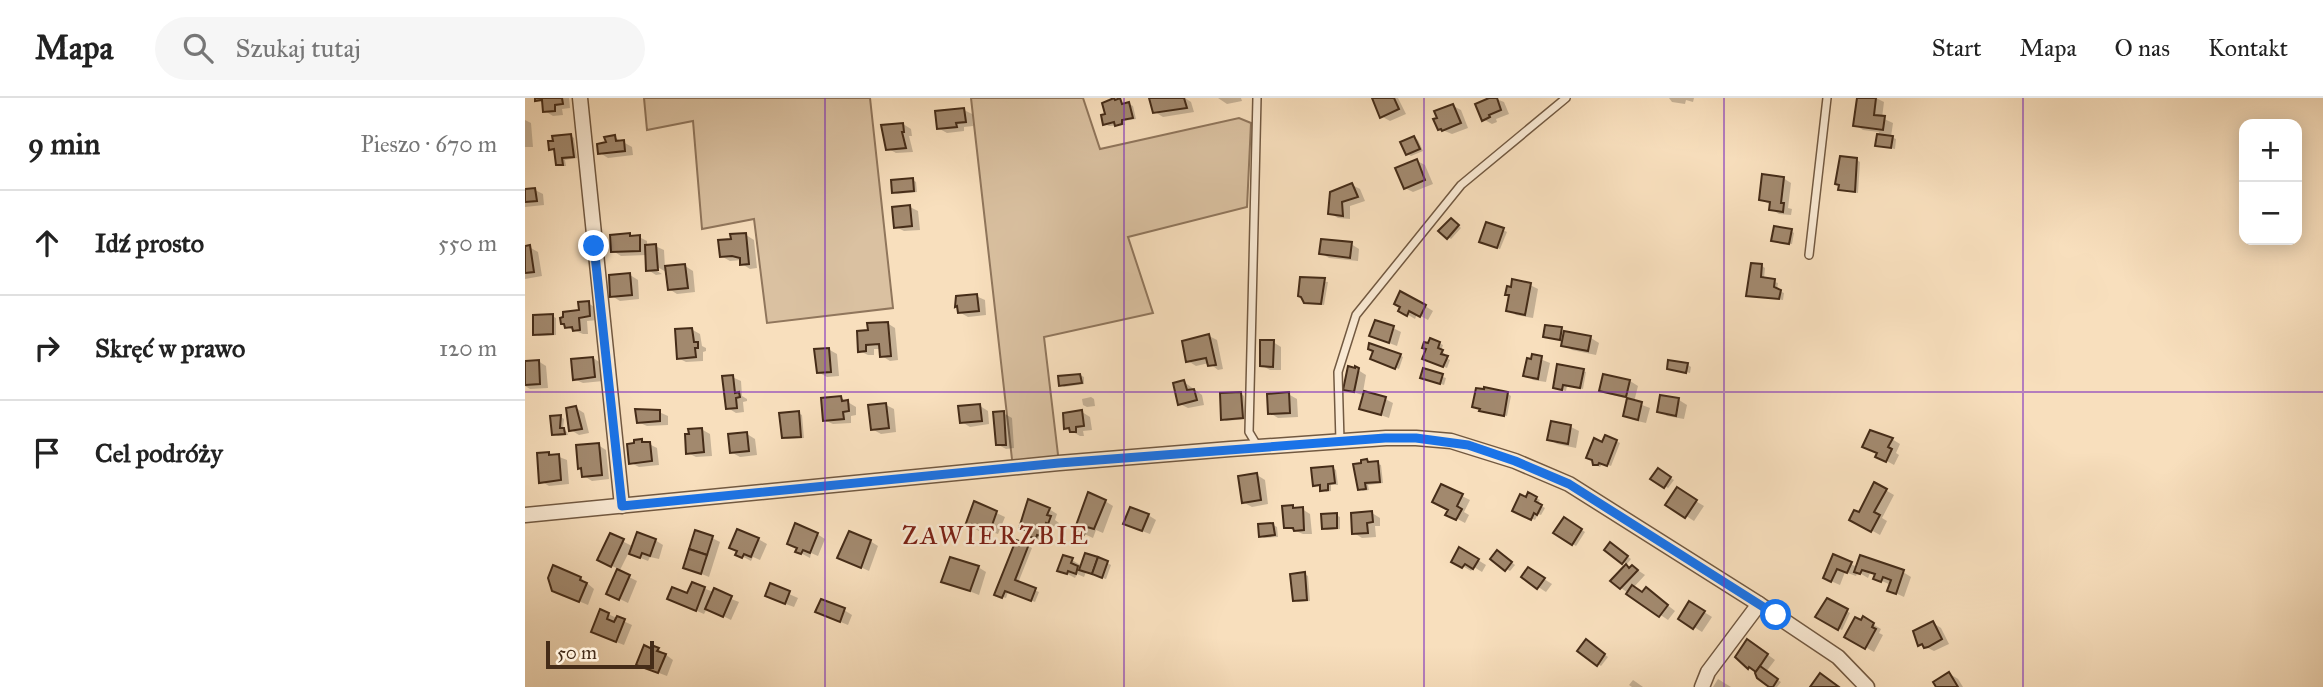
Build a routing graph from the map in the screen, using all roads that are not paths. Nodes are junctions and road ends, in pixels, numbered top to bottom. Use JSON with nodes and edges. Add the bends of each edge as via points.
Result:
{"nodes":[{"id":1,"x":580,"y":98,"type":"edge"},
{"id":2,"x":1257,"y":98,"type":"edge"},
{"id":3,"x":1566,"y":98,"type":"edge"},
{"id":4,"x":1827,"y":98,"type":"edge"},
{"id":5,"x":1809,"y":255,"type":"dead end"},
{"id":6,"x":1340,"y":441,"type":"junction"},
{"id":7,"x":1258,"y":447,"type":"junction"},
{"id":8,"x":622,"y":506,"type":"junction"},
{"id":9,"x":525,"y":515,"type":"edge"},
{"id":10,"x":1759,"y":604,"type":"junction"},
{"id":11,"x":1702,"y":687,"type":"edge"},
{"id":12,"x":1867,"y":687,"type":"edge"}],
"edges":[{"from":1,"to":8,"type":"street"},
{"from":2,"to":7,"type":"lane","via":[[1249,432]]},
{"from":3,"to":6,"type":"lane","via":[[1461,185],[1356,315],[1338,372]]},
{"from":4,"to":5,"type":"lane"},
{"from":6,"to":7,"type":"street"},
{"from":6,"to":10,"type":"street","via":[[1451,441],[1515,461],[1569,484]]},
{"from":7,"to":8,"type":"street"},
{"from":8,"to":9,"type":"street"},
{"from":10,"to":11,"type":"street","via":[[1708,672]]},
{"from":10,"to":12,"type":"street","via":[[1838,657]]}]}
